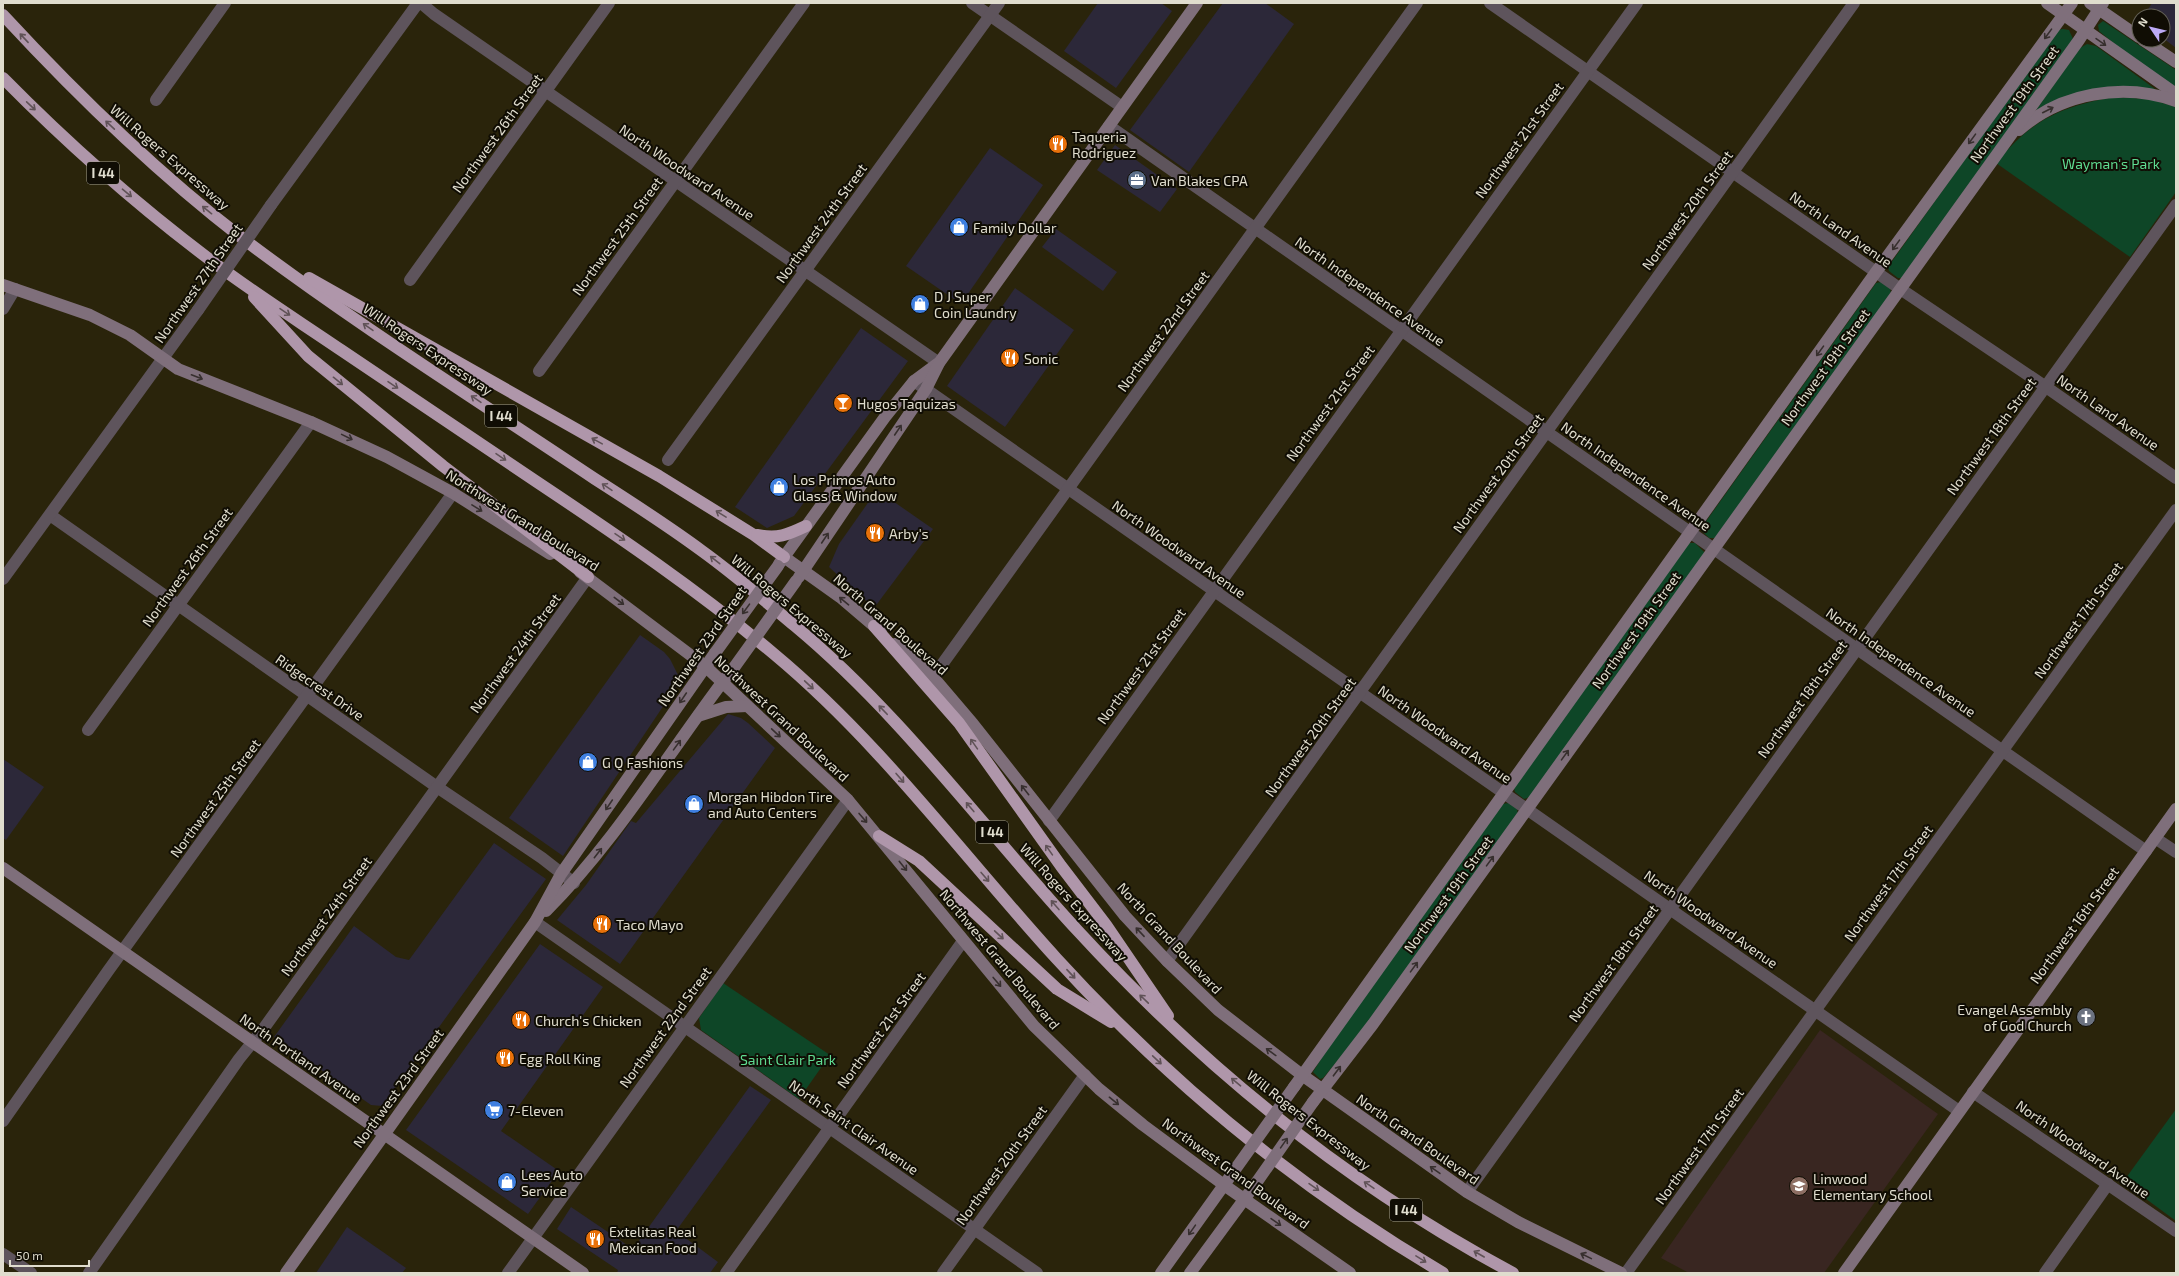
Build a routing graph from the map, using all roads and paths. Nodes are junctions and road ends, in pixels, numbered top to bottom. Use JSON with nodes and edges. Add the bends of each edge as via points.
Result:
{"nodes":[{"id":1,"x":225,"y":3,"type":"edge"},
{"id":2,"x":418,"y":3,"type":"edge"},
{"id":3,"x":421,"y":3,"type":"edge"},
{"id":4,"x":609,"y":3,"type":"edge"},
{"id":5,"x":804,"y":3,"type":"edge"},
{"id":6,"x":972,"y":3,"type":"edge"},
{"id":7,"x":998,"y":3,"type":"edge"},
{"id":8,"x":1197,"y":3,"type":"edge"},
{"id":9,"x":1418,"y":3,"type":"edge"},
{"id":10,"x":1490,"y":3,"type":"edge"},
{"id":11,"x":1637,"y":3,"type":"edge"},
{"id":12,"x":1854,"y":3,"type":"edge"},
{"id":13,"x":2047,"y":3,"type":"edge"},
{"id":14,"x":2072,"y":3,"type":"edge"},
{"id":15,"x":2097,"y":5,"type":"edge"},
{"id":16,"x":2063,"y":14,"type":"junction"},
{"id":17,"x":3,"y":15,"type":"edge"},
{"id":18,"x":990,"y":15,"type":"junction"},
{"id":19,"x":2085,"y":30,"type":"junction"},
{"id":20,"x":2131,"y":31,"type":"edge"},
{"id":21,"x":2156,"y":48,"type":"edge"},
{"id":22,"x":2176,"y":62,"type":"edge"},
{"id":23,"x":1588,"y":71,"type":"junction"},
{"id":24,"x":3,"y":78,"type":"edge"},
{"id":25,"x":544,"y":92,"type":"junction"},
{"id":26,"x":2176,"y":94,"type":"edge"},
{"id":27,"x":156,"y":100,"type":"dead end"},
{"id":28,"x":2176,"y":101,"type":"edge"},
{"id":29,"x":1122,"y":107,"type":"junction"},
{"id":30,"x":1109,"y":126,"type":"junction"},
{"id":31,"x":2006,"y":141,"type":"junction"},
{"id":32,"x":1733,"y":173,"type":"junction"},
{"id":33,"x":675,"y":182,"type":"junction"},
{"id":34,"x":2176,"y":205,"type":"edge"},
{"id":35,"x":1256,"y":229,"type":"junction"},
{"id":36,"x":255,"y":248,"type":"junction"},
{"id":37,"x":806,"y":271,"type":"junction"},
{"id":38,"x":1876,"y":272,"type":"junction"},
{"id":39,"x":410,"y":280,"type":"dead end"},
{"id":40,"x":241,"y":283,"type":"junction"},
{"id":41,"x":3,"y":285,"type":"edge"},
{"id":42,"x":1899,"y":288,"type":"junction"},
{"id":43,"x":15,"y":289,"type":"junction"},
{"id":44,"x":3,"y":309,"type":"edge"},
{"id":45,"x":1400,"y":332,"type":"junction"},
{"id":46,"x":162,"y":360,"type":"junction"},
{"id":47,"x":938,"y":363,"type":"junction"},
{"id":48,"x":539,"y":370,"type":"dead end"},
{"id":49,"x":914,"y":381,"type":"junction"},
{"id":50,"x":2046,"y":387,"type":"junction"},
{"id":51,"x":926,"y":390,"type":"junction"},
{"id":52,"x":311,"y":422,"type":"junction"},
{"id":53,"x":1546,"y":432,"type":"junction"},
{"id":54,"x":668,"y":460,"type":"dead end"},
{"id":55,"x":2176,"y":478,"type":"edge"},
{"id":56,"x":1068,"y":490,"type":"junction"},
{"id":57,"x":453,"y":493,"type":"junction"},
{"id":58,"x":2176,"y":510,"type":"edge"},
{"id":59,"x":50,"y":515,"type":"junction"},
{"id":60,"x":806,"y":526,"type":"junction"},
{"id":61,"x":1690,"y":532,"type":"junction"},
{"id":62,"x":754,"y":535,"type":"junction"},
{"id":63,"x":1713,"y":548,"type":"junction"},
{"id":64,"x":781,"y":562,"type":"junction"},
{"id":65,"x":803,"y":570,"type":"junction"},
{"id":66,"x":588,"y":577,"type":"junction"},
{"id":67,"x":3,"y":579,"type":"edge"},
{"id":68,"x":1214,"y":591,"type":"junction"},
{"id":69,"x":178,"y":606,"type":"junction"},
{"id":70,"x":874,"y":626,"type":"junction"},
{"id":71,"x":1856,"y":649,"type":"junction"},
{"id":72,"x":705,"y":666,"type":"junction"},
{"id":73,"x":933,"y":677,"type":"junction"},
{"id":74,"x":723,"y":682,"type":"junction"},
{"id":75,"x":1360,"y":693,"type":"junction"},
{"id":76,"x":307,"y":696,"type":"junction"},
{"id":77,"x":747,"y":706,"type":"junction"},
{"id":78,"x":698,"y":716,"type":"junction"},
{"id":79,"x":88,"y":730,"type":"dead end"},
{"id":80,"x":2002,"y":750,"type":"junction"},
{"id":81,"x":437,"y":787,"type":"junction"},
{"id":82,"x":1503,"y":792,"type":"junction"},
{"id":83,"x":848,"y":800,"type":"junction"},
{"id":84,"x":1527,"y":809,"type":"junction"},
{"id":85,"x":2176,"y":809,"type":"edge"},
{"id":86,"x":1049,"y":821,"type":"junction"},
{"id":87,"x":879,"y":836,"type":"junction"},
{"id":88,"x":2155,"y":838,"type":"junction"},
{"id":89,"x":2146,"y":851,"type":"junction"},
{"id":90,"x":2176,"y":852,"type":"edge"},
{"id":91,"x":3,"y":868,"type":"edge"},
{"id":92,"x":562,"y":874,"type":"junction"},
{"id":93,"x":574,"y":883,"type":"junction"},
{"id":94,"x":1670,"y":909,"type":"junction"},
{"id":95,"x":535,"y":922,"type":"junction"},
{"id":96,"x":963,"y":941,"type":"junction"},
{"id":97,"x":122,"y":952,"type":"junction"},
{"id":98,"x":1167,"y":961,"type":"junction"},
{"id":99,"x":1815,"y":1010,"type":"junction"},
{"id":100,"x":684,"y":1026,"type":"junction"},
{"id":101,"x":1129,"y":1033,"type":"junction"},
{"id":102,"x":1182,"y":1036,"type":"junction"},
{"id":103,"x":253,"y":1042,"type":"junction"},
{"id":104,"x":1085,"y":1075,"type":"junction"},
{"id":105,"x":1302,"y":1075,"type":"junction"},
{"id":106,"x":1323,"y":1090,"type":"junction"},
{"id":107,"x":1973,"y":1092,"type":"junction"},
{"id":108,"x":1959,"y":1111,"type":"junction"},
{"id":109,"x":3,"y":1121,"type":"edge"},
{"id":110,"x":829,"y":1128,"type":"junction"},
{"id":111,"x":383,"y":1134,"type":"junction"},
{"id":112,"x":2108,"y":1184,"type":"junction"},
{"id":113,"x":1224,"y":1185,"type":"junction"},
{"id":114,"x":1467,"y":1192,"type":"junction"},
{"id":115,"x":1244,"y":1200,"type":"junction"},
{"id":116,"x":974,"y":1229,"type":"junction"},
{"id":117,"x":2176,"y":1230,"type":"edge"},
{"id":118,"x":533,"y":1238,"type":"junction"},
{"id":119,"x":3,"y":1254,"type":"edge"},
{"id":120,"x":31,"y":1273,"type":"edge"},
{"id":121,"x":89,"y":1273,"type":"edge"},
{"id":122,"x":286,"y":1273,"type":"edge"},
{"id":123,"x":508,"y":1273,"type":"edge"},
{"id":124,"x":583,"y":1273,"type":"edge"},
{"id":125,"x":726,"y":1273,"type":"edge"},
{"id":126,"x":943,"y":1273,"type":"edge"},
{"id":127,"x":1037,"y":1273,"type":"edge"},
{"id":128,"x":1161,"y":1273,"type":"edge"},
{"id":129,"x":1190,"y":1273,"type":"edge"},
{"id":130,"x":1350,"y":1273,"type":"edge"},
{"id":131,"x":1443,"y":1273,"type":"edge"},
{"id":132,"x":1513,"y":1273,"type":"edge"},
{"id":133,"x":1621,"y":1273,"type":"edge"},
{"id":134,"x":1626,"y":1273,"type":"edge"},
{"id":135,"x":1844,"y":1273,"type":"edge"},
{"id":136,"x":2045,"y":1273,"type":"edge"}],
"edges":[{"from":1,"to":27,"type":"street"},
{"from":2,"to":46,"type":"street","name":"Northwest 27th Street","bridge":true},
{"from":3,"to":25,"type":"street","name":"North Woodward Avenue"},
{"from":4,"to":25,"type":"street","name":"Northwest 26th Street"},
{"from":5,"to":33,"type":"street","name":"Northwest 25th Street"},
{"from":6,"to":18,"type":"street"},
{"from":7,"to":18,"type":"street","name":"Northwest 24th Street"},
{"from":8,"to":29,"type":"main road","name":"Northwest 23rd Street"},
{"from":9,"to":35,"type":"street","name":"Northwest 22nd Street"},
{"from":10,"to":23,"type":"street","name":"North Land Avenue"},
{"from":11,"to":23,"type":"street","name":"Northwest 21st Street"},
{"from":12,"to":32,"type":"street","name":"Northwest 20th Street"},
{"from":13,"to":16,"type":"main road"},
{"from":14,"to":16,"type":"main road","name":"Northwest 19th Street"},
{"from":15,"to":19,"type":"main road","name":"Northwest 19th Street"},
{"from":15,"to":20,"type":"main road"},
{"from":16,"to":19,"type":"main road"},
{"from":16,"to":38,"type":"main road","name":"Northwest 19th Street","one_way":true},
{"from":36,"to":17,"type":"highway","name":"Will Rogers Expressway","number":"I 44","one_way":true,"via":[[144,158],[85,102]]},
{"from":18,"to":29,"type":"street"},
{"from":18,"to":37,"type":"street","name":"Northwest 24th Street"},
{"from":19,"to":26,"type":"main road","one_way":true},
{"from":19,"to":31,"type":"main road","name":"Northwest 19th Street"},
{"from":21,"to":22,"type":"main road"},
{"from":23,"to":32,"type":"street","name":"North Land Avenue"},
{"from":23,"to":45,"type":"street","name":"Northwest 21st Street"},
{"from":24,"to":40,"type":"highway","number":"I 44","one_way":true,"via":[[110,179]]},
{"from":25,"to":33,"type":"street","name":"North Woodward Avenue"},
{"from":25,"to":39,"type":"street","name":"Northwest 26th Street"},
{"from":31,"to":28,"type":"main road","one_way":true,"via":[[2038,115],[2073,99],[2130,92]]},
{"from":29,"to":30,"type":"main road","name":"Northwest 23rd Street"},
{"from":30,"to":35,"type":"street","name":"North Independence Avenue"},
{"from":30,"to":47,"type":"main road","name":"Northwest 23rd Street"},
{"from":31,"to":42,"type":"main road","name":"Northwest 19th Street"},
{"from":32,"to":38,"type":"street","name":"North Land Avenue"},
{"from":32,"to":53,"type":"street","name":"Northwest 20th Street"},
{"from":33,"to":37,"type":"street","name":"North Woodward Avenue"},
{"from":33,"to":48,"type":"street","name":"Northwest 25th Street"},
{"from":34,"to":50,"type":"street","name":"Northwest 18th Street"},
{"from":35,"to":45,"type":"street","name":"North Independence Avenue"},
{"from":35,"to":56,"type":"street","name":"Northwest 22nd Street"},
{"from":62,"to":36,"type":"highway","one_way":true,"via":[[660,476]]},
{"from":102,"to":36,"type":"highway","name":"Will Rogers Expressway","number":"I 44","one_way":true,"via":[[1074,927],[910,738],[846,672],[800,630],[702,551],[372,330]]},
{"from":37,"to":47,"type":"street","name":"North Woodward Avenue"},
{"from":37,"to":54,"type":"street","name":"Northwest 24th Street"},
{"from":38,"to":42,"type":"street","name":"North Land Avenue"},
{"from":38,"to":61,"type":"main road","name":"Northwest 19th Street","one_way":true},
{"from":40,"to":66,"type":"highway","one_way":true,"via":[[308,356],[443,466]]},
{"from":40,"to":101,"type":"highway","number":"I 44","one_way":true,"via":[[680,579],[780,659],[827,702],[885,762],[1055,958]]},
{"from":41,"to":43,"type":"main road","name":"Northwest Grand Boulevard"},
{"from":42,"to":50,"type":"street","name":"North Land Avenue"},
{"from":42,"to":63,"type":"main road","name":"Northwest 19th Street"},
{"from":43,"to":44,"type":"street"},
{"from":43,"to":46,"type":"main road","name":"Northwest Grand Boulevard","via":[[90,315],[130,335]]},
{"from":45,"to":53,"type":"street","name":"North Independence Avenue"},
{"from":45,"to":68,"type":"street","name":"Northwest 21st Street"},
{"from":46,"to":52,"type":"main road","name":"Northwest Grand Boulevard","one_way":true,"via":[[178,369]]},
{"from":46,"to":59,"type":"street","name":"Northwest 27th Street"},
{"from":47,"to":49,"type":"main road","name":"Northwest 23rd Street"},
{"from":47,"to":51,"type":"main road","name":"Northwest 23rd Street"},
{"from":49,"to":51,"type":"street","name":"North Woodward Avenue"},
{"from":49,"to":60,"type":"main road","name":"Northwest 23rd Street"},
{"from":50,"to":55,"type":"street","name":"North Land Avenue"},
{"from":50,"to":71,"type":"street","name":"Northwest 18th Street"},
{"from":51,"to":56,"type":"street","name":"North Woodward Avenue"},
{"from":65,"to":51,"type":"main road","name":"Northwest 23rd Street","one_way":true},
{"from":52,"to":57,"type":"main road","name":"Northwest Grand Boulevard","one_way":true,"via":[[387,457]]},
{"from":52,"to":69,"type":"street","name":"Northwest 26th Street"},
{"from":53,"to":61,"type":"street","name":"North Independence Avenue"},
{"from":53,"to":75,"type":"street","name":"Northwest 20th Street"},
{"from":56,"to":68,"type":"street","name":"North Woodward Avenue"},
{"from":56,"to":73,"type":"street","name":"Northwest 22nd Street"},
{"from":57,"to":66,"type":"main road","name":"Northwest Grand Boulevard","one_way":true},
{"from":57,"to":76,"type":"street","name":"Northwest 25th Street"},
{"from":58,"to":80,"type":"street","name":"Northwest 17th Street"},
{"from":59,"to":67,"type":"street","name":"Northwest 27th Street"},
{"from":59,"to":69,"type":"street","name":"Ridgecrest Drive"},
{"from":60,"to":62,"type":"highway","via":[[781,537]]},
{"from":60,"to":64,"type":"main road","name":"Northwest 23rd Street"},
{"from":61,"to":63,"type":"street","name":"North Independence Avenue"},
{"from":61,"to":82,"type":"main road","name":"Northwest 19th Street"},
{"from":62,"to":64,"type":"highway"},
{"from":63,"to":71,"type":"street","name":"North Independence Avenue"},
{"from":84,"to":63,"type":"main road","name":"Northwest 19th Street","one_way":true},
{"from":64,"to":65,"type":"main road","name":"North Grand Boulevard"},
{"from":64,"to":72,"type":"main road","name":"Northwest 23rd Street","one_way":true,"bridge":true},
{"from":70,"to":65,"type":"main road","name":"North Grand Boulevard","one_way":true},
{"from":65,"to":74,"type":"main road","name":"Northwest 23rd Street","bridge":true},
{"from":66,"to":72,"type":"main road","name":"Northwest Grand Boulevard","one_way":true},
{"from":66,"to":81,"type":"street","name":"Northwest 24th Street"},
{"from":68,"to":75,"type":"street","name":"North Woodward Avenue"},
{"from":68,"to":86,"type":"street","name":"Northwest 21st Street"},
{"from":69,"to":76,"type":"street","name":"Ridgecrest Drive"},
{"from":69,"to":79,"type":"street","name":"Northwest 26th Street"},
{"from":70,"to":73,"type":"main road","name":"North Grand Boulevard"},
{"from":102,"to":70,"type":"highway","one_way":true,"via":[[1106,925],[959,723]]},
{"from":71,"to":80,"type":"street","name":"North Independence Avenue"},
{"from":71,"to":94,"type":"street","name":"Northwest 18th Street"},
{"from":72,"to":74,"type":"main road","name":"Northwest Grand Boulevard"},
{"from":72,"to":92,"type":"main road","name":"Northwest 23rd Street","one_way":true},
{"from":86,"to":73,"type":"main road","name":"North Grand Boulevard","one_way":true},
{"from":74,"to":77,"type":"main road","name":"Northwest Grand Boulevard"},
{"from":74,"to":78,"type":"main road","name":"Northwest 23rd Street"},
{"from":75,"to":82,"type":"street","name":"North Woodward Avenue"},
{"from":75,"to":98,"type":"street","name":"Northwest 20th Street"},
{"from":76,"to":81,"type":"street","name":"Ridgecrest Drive"},
{"from":76,"to":97,"type":"street","name":"Northwest 25th Street"},
{"from":77,"to":78,"type":"main road","via":[[726,707]]},
{"from":77,"to":83,"type":"main road","name":"Northwest Grand Boulevard","one_way":true},
{"from":93,"to":78,"type":"main road","name":"Northwest 23rd Street","one_way":true},
{"from":80,"to":89,"type":"street","name":"North Independence Avenue"},
{"from":80,"to":99,"type":"street","name":"Northwest 17th Street"},
{"from":81,"to":92,"type":"street","name":"Ridgecrest Drive"},
{"from":81,"to":103,"type":"street","name":"Northwest 24th Street"},
{"from":82,"to":84,"type":"street","name":"North Woodward Avenue"},
{"from":82,"to":105,"type":"main road","name":"Northwest 19th Street"},
{"from":83,"to":87,"type":"main road","name":"Northwest Grand Boulevard","one_way":true},
{"from":83,"to":100,"type":"street","name":"Northwest 22nd Street"},
{"from":84,"to":94,"type":"street","name":"North Woodward Avenue"},
{"from":106,"to":84,"type":"main road","name":"Northwest 19th Street","one_way":true},
{"from":85,"to":88,"type":"main road","name":"Northwest 16th Street"},
{"from":98,"to":86,"type":"main road","name":"North Grand Boulevard","one_way":true,"via":[[1125,916]]},
{"from":87,"to":96,"type":"main road","name":"Northwest Grand Boulevard","one_way":true},
{"from":87,"to":101,"type":"highway","one_way":true,"via":[[919,861],[1058,989]]},
{"from":88,"to":89,"type":"main road","name":"Northwest 16th Street"},
{"from":88,"to":90,"type":"street"},
{"from":89,"to":107,"type":"main road","name":"Northwest 16th Street"},
{"from":91,"to":97,"type":"main road","name":"North Portland Avenue"},
{"from":92,"to":93,"type":"street","name":"Ridgecrest Drive"},
{"from":92,"to":95,"type":"main road","name":"Northwest 23rd Street"},
{"from":93,"to":95,"type":"main road","name":"Northwest 23rd Street"},
{"from":94,"to":99,"type":"street","name":"North Woodward Avenue"},
{"from":94,"to":114,"type":"street","name":"Northwest 18th Street"},
{"from":95,"to":100,"type":"street","name":"North Saint Clair Avenue"},
{"from":95,"to":111,"type":"main road","name":"Northwest 23rd Street"},
{"from":96,"to":104,"type":"main road","name":"Northwest Grand Boulevard","one_way":true,"via":[[1034,1026]]},
{"from":96,"to":110,"type":"street","name":"Northwest 21st Street"},
{"from":97,"to":103,"type":"main road","name":"North Portland Avenue"},
{"from":97,"to":109,"type":"street","name":"Northwest 25th Street"},
{"from":105,"to":98,"type":"main road","name":"North Grand Boulevard","one_way":true,"via":[[1218,1010]]},
{"from":99,"to":108,"type":"street","name":"North Woodward Avenue"},
{"from":99,"to":134,"type":"street","name":"Northwest 17th Street"},
{"from":100,"to":110,"type":"street","name":"North Saint Clair Avenue"},
{"from":100,"to":118,"type":"street","name":"Northwest 22nd Street"},
{"from":101,"to":131,"type":"highway","number":"I 44","one_way":true,"via":[[1214,1111],[1282,1164],[1382,1235]]},
{"from":132,"to":102,"type":"highway","name":"Will Rogers Expressway","number":"I 44","one_way":true,"via":[[1402,1207],[1352,1172],[1266,1108]]},
{"from":103,"to":111,"type":"main road","name":"North Portland Avenue"},
{"from":103,"to":121,"type":"street","name":"Northwest 24th Street"},
{"from":104,"to":113,"type":"main road","name":"Northwest Grand Boulevard","one_way":true,"via":[[1143,1125]]},
{"from":104,"to":116,"type":"street","name":"Northwest 20th Street"},
{"from":105,"to":106,"type":"main road","name":"North Grand Boulevard"},
{"from":105,"to":113,"type":"main road","name":"Northwest 19th Street","bridge":true},
{"from":114,"to":106,"type":"main road","name":"North Grand Boulevard","one_way":true},
{"from":115,"to":106,"type":"main road","name":"Northwest 19th Street","one_way":true,"bridge":true},
{"from":107,"to":108,"type":"main road","name":"Northwest 16th Street"},
{"from":107,"to":112,"type":"street","name":"North Woodward Avenue"},
{"from":108,"to":135,"type":"main road","name":"Northwest 16th Street"},
{"from":110,"to":116,"type":"street","name":"North Saint Clair Avenue"},
{"from":110,"to":125,"type":"street","name":"Northwest 21st Street"},
{"from":111,"to":118,"type":"main road","name":"North Portland Avenue"},
{"from":111,"to":122,"type":"main road","name":"Northwest 23rd Street"},
{"from":112,"to":117,"type":"street","name":"North Woodward Avenue"},
{"from":112,"to":136,"type":"street"},
{"from":113,"to":115,"type":"main road","name":"Northwest Grand Boulevard"},
{"from":113,"to":128,"type":"main road","name":"Northwest 19th Street","one_way":true},
{"from":133,"to":114,"type":"main road","name":"North Grand Boulevard","one_way":true,"via":[[1518,1222]]},
{"from":115,"to":129,"type":"main road","name":"Northwest 19th Street"},
{"from":115,"to":130,"type":"main road","name":"Northwest Grand Boulevard","one_way":true},
{"from":116,"to":126,"type":"street","name":"Northwest 20th Street"},
{"from":116,"to":127,"type":"street","name":"North Saint Clair Avenue"},
{"from":118,"to":123,"type":"street","name":"Northwest 22nd Street"},
{"from":118,"to":124,"type":"main road","name":"North Portland Avenue"},
{"from":119,"to":120,"type":"street"}]}
